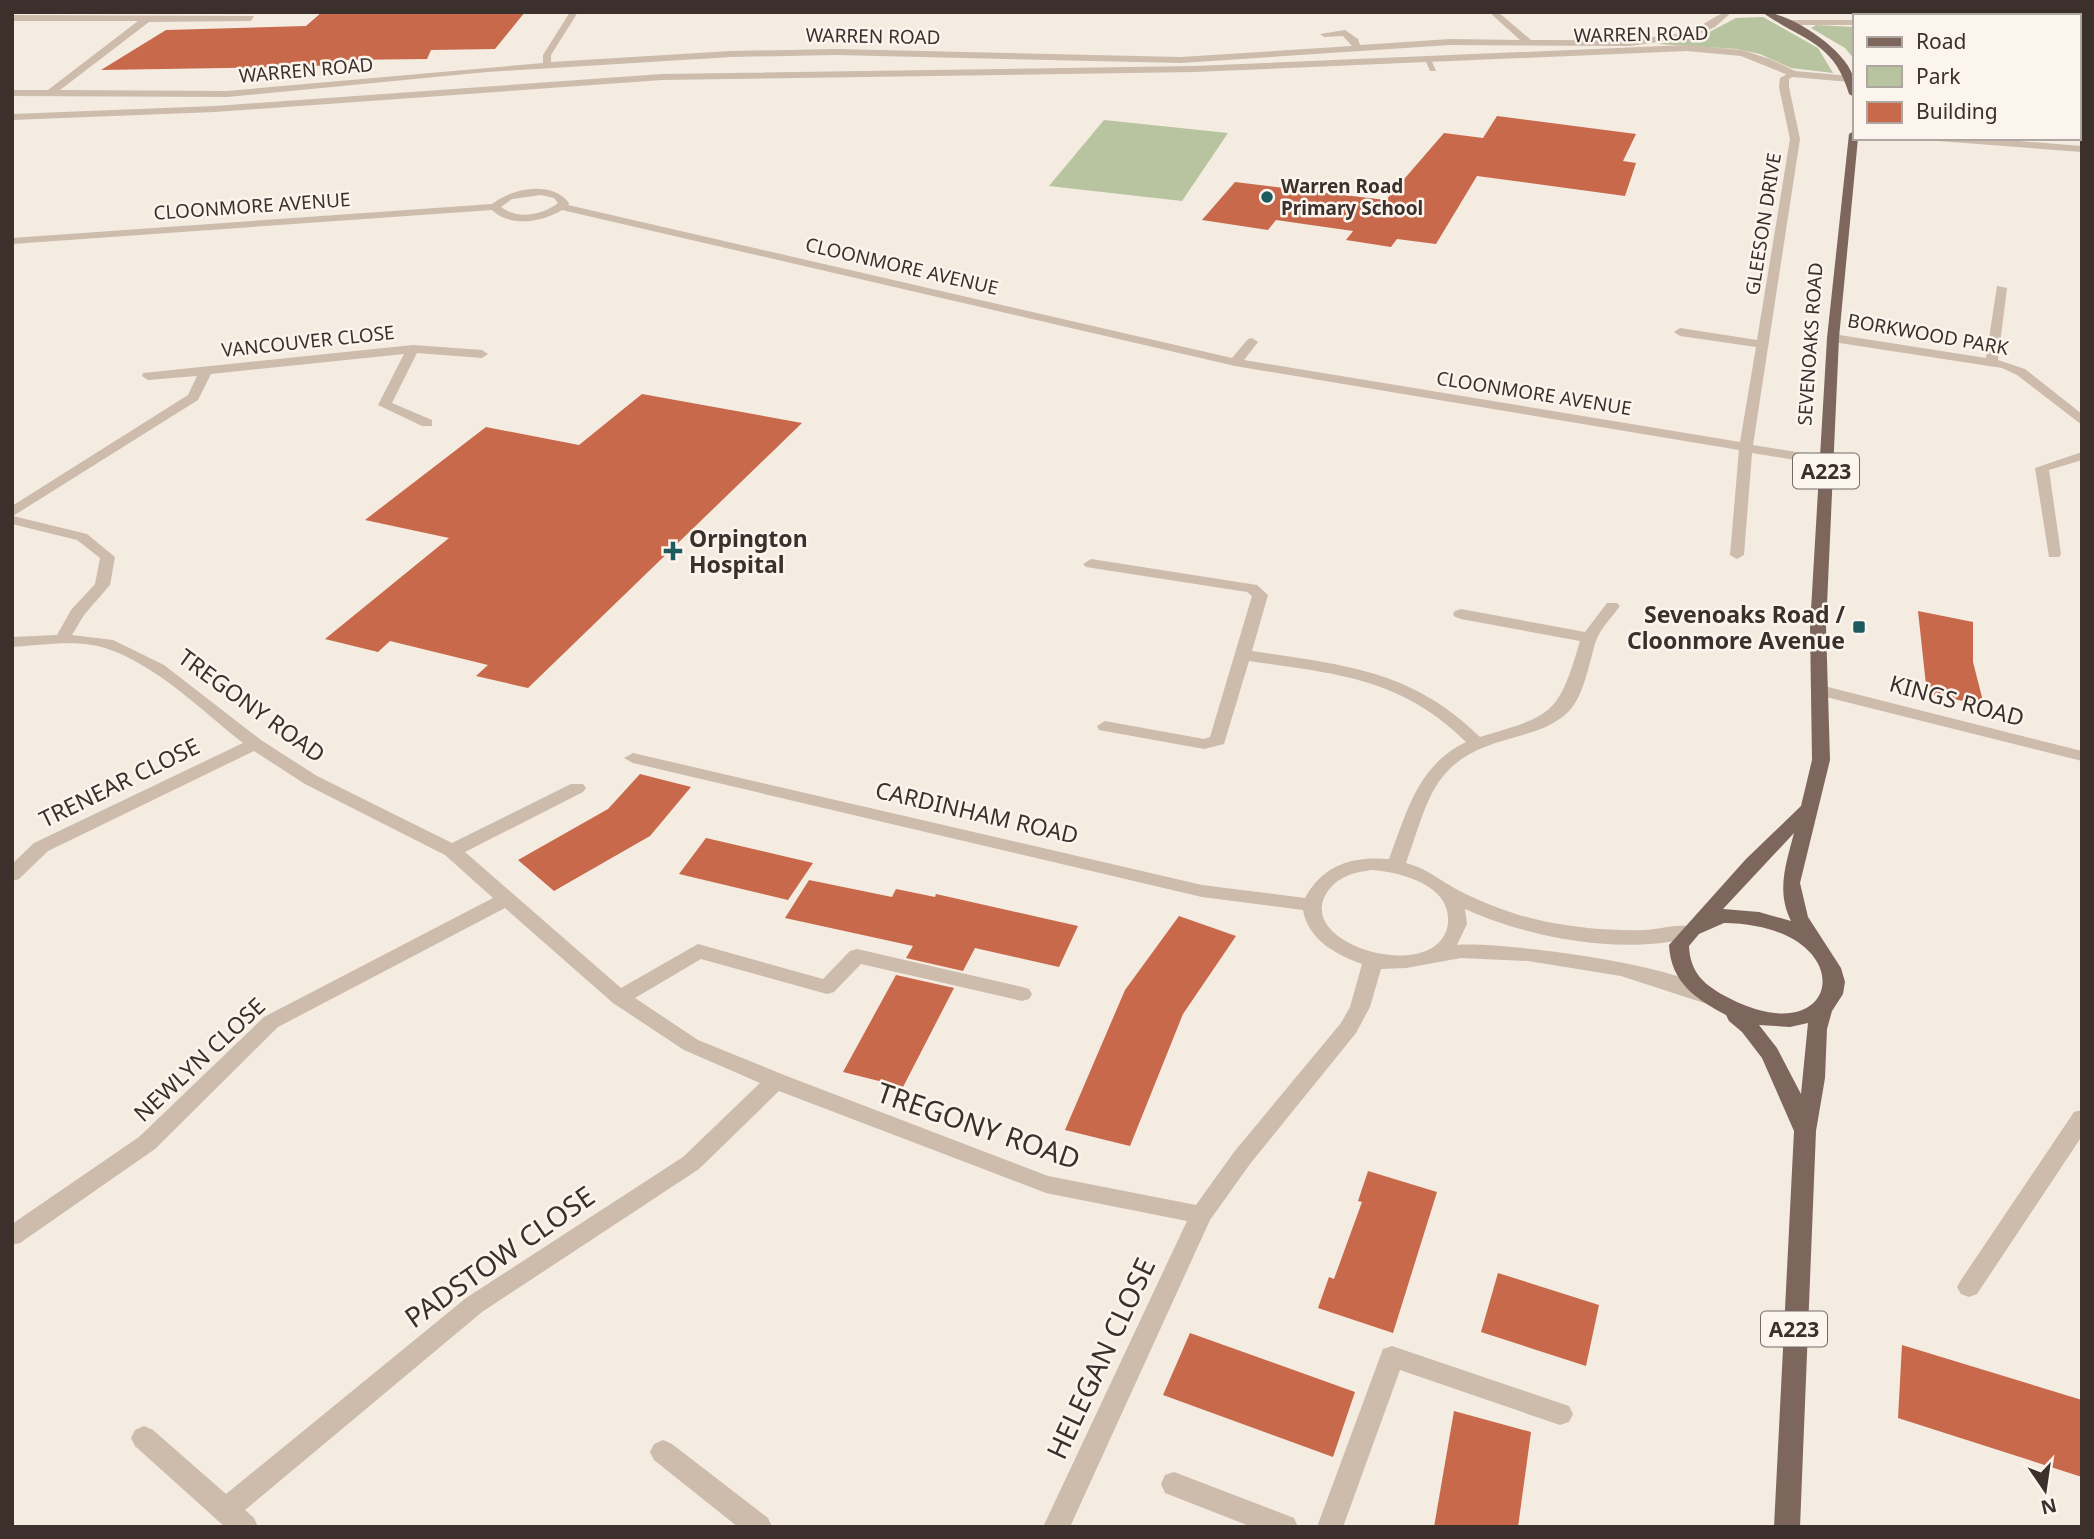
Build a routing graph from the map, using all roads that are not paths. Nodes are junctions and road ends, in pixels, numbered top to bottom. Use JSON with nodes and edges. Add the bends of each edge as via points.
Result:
{"nodes":[{"id":1,"x":574,"y":12,"type":"edge"},
{"id":2,"x":1493,"y":12,"type":"edge"},
{"id":3,"x":1728,"y":12,"type":"edge"},
{"id":4,"x":1766,"y":12,"type":"edge"},
{"id":5,"x":12,"y":18,"type":"edge"},
{"id":6,"x":251,"y":18,"type":"dead end"},
{"id":7,"x":147,"y":19,"type":"junction"},
{"id":8,"x":1787,"y":23,"type":"junction"},
{"id":9,"x":1853,"y":23,"type":"edge"},
{"id":10,"x":1324,"y":34,"type":"dead end"},
{"id":11,"x":1530,"y":43,"type":"junction"},
{"id":12,"x":1356,"y":47,"type":"junction"},
{"id":13,"x":1427,"y":59,"type":"junction"},
{"id":14,"x":547,"y":65,"type":"junction"},
{"id":15,"x":1433,"y":69,"type":"dead end"},
{"id":16,"x":1793,"y":75,"type":"junction"},
{"id":17,"x":1850,"y":79,"type":"junction"},
{"id":18,"x":1853,"y":90,"type":"edge"},
{"id":19,"x":52,"y":92,"type":"junction"},
{"id":20,"x":12,"y":93,"type":"edge"},
{"id":21,"x":12,"y":117,"type":"edge"},
{"id":22,"x":1853,"y":140,"type":"edge"},
{"id":23,"x":1964,"y":140,"type":"edge"},
{"id":24,"x":2082,"y":149,"type":"edge"},
{"id":25,"x":495,"y":207,"type":"junction"},
{"id":26,"x":561,"y":207,"type":"junction"},
{"id":27,"x":12,"y":242,"type":"edge"},
{"id":28,"x":2001,"y":288,"type":"dead end"},
{"id":29,"x":1680,"y":332,"type":"dead end"},
{"id":30,"x":1833,"y":338,"type":"junction"},
{"id":31,"x":1252,"y":342,"type":"dead end"},
{"id":32,"x":1764,"y":345,"type":"junction"},
{"id":33,"x":413,"y":349,"type":"junction"},
{"id":34,"x":482,"y":354,"type":"dead end"},
{"id":35,"x":1235,"y":362,"type":"junction"},
{"id":36,"x":1992,"y":362,"type":"junction"},
{"id":37,"x":206,"y":371,"type":"junction"},
{"id":38,"x":148,"y":376,"type":"dead end"},
{"id":39,"x":2082,"y":421,"type":"edge"},
{"id":40,"x":427,"y":423,"type":"dead end"},
{"id":41,"x":1746,"y":447,"type":"junction"},
{"id":42,"x":2082,"y":456,"type":"edge"},
{"id":43,"x":1827,"y":461,"type":"junction"},
{"id":44,"x":12,"y":512,"type":"edge"},
{"id":45,"x":12,"y":520,"type":"edge"},
{"id":46,"x":2054,"y":554,"type":"dead end"},
{"id":47,"x":1737,"y":555,"type":"dead end"},
{"id":48,"x":1091,"y":564,"type":"dead end"},
{"id":49,"x":1612,"y":606,"type":"dead end"},
{"id":50,"x":1461,"y":614,"type":"dead end"},
{"id":51,"x":1589,"y":638,"type":"junction"},
{"id":52,"x":62,"y":639,"type":"junction"},
{"id":53,"x":12,"y":642,"type":"edge"},
{"id":54,"x":1243,"y":655,"type":"junction"},
{"id":55,"x":1820,"y":690,"type":"junction"},
{"id":56,"x":1105,"y":726,"type":"dead end"},
{"id":57,"x":1477,"y":743,"type":"junction"},
{"id":58,"x":255,"y":744,"type":"junction"},
{"id":59,"x":2082,"y":756,"type":"edge"},
{"id":60,"x":633,"y":758,"type":"dead end"},
{"id":61,"x":577,"y":788,"type":"dead end"},
{"id":62,"x":1809,"y":808,"type":"junction"},
{"id":63,"x":452,"y":851,"type":"junction"},
{"id":64,"x":1395,"y":867,"type":"junction"},
{"id":65,"x":12,"y":875,"type":"edge"},
{"id":66,"x":1447,"y":892,"type":"junction"},
{"id":67,"x":506,"y":899,"type":"junction"},
{"id":68,"x":1311,"y":905,"type":"junction"},
{"id":69,"x":1693,"y":927,"type":"junction"},
{"id":70,"x":1816,"y":946,"type":"junction"},
{"id":71,"x":1439,"y":952,"type":"junction"},
{"id":72,"x":1373,"y":961,"type":"junction"},
{"id":73,"x":1022,"y":994,"type":"dead end"},
{"id":74,"x":1704,"y":996,"type":"junction"},
{"id":75,"x":620,"y":998,"type":"junction"},
{"id":76,"x":1726,"y":1009,"type":"junction"},
{"id":77,"x":1822,"y":1010,"type":"junction"},
{"id":78,"x":776,"y":1081,"type":"junction"},
{"id":79,"x":2082,"y":1118,"type":"edge"},
{"id":80,"x":1805,"y":1130,"type":"junction"},
{"id":81,"x":1201,"y":1215,"type":"junction"},
{"id":82,"x":12,"y":1236,"type":"edge"},
{"id":83,"x":1969,"y":1287,"type":"dead end"},
{"id":84,"x":1560,"y":1413,"type":"dead end"},
{"id":85,"x":144,"y":1438,"type":"dead end"},
{"id":86,"x":663,"y":1452,"type":"dead end"},
{"id":87,"x":1174,"y":1484,"type":"dead end"},
{"id":88,"x":235,"y":1518,"type":"edge"},
{"id":89,"x":759,"y":1527,"type":"edge"},
{"id":90,"x":1056,"y":1527,"type":"edge"},
{"id":91,"x":1285,"y":1527,"type":"edge"},
{"id":92,"x":1330,"y":1527,"type":"edge"},
{"id":93,"x":1787,"y":1527,"type":"edge"}],
"edges":[{"from":1,"to":14,"type":"street","via":[[547,55]]},
{"from":2,"to":11,"type":"street"},
{"from":3,"to":11,"type":"street","name":"WARREN ROAD","via":[[1705,28],[1678,38]]},
{"from":4,"to":8,"type":"main road"},
{"from":5,"to":7,"type":"street"},
{"from":6,"to":7,"type":"street"},
{"from":7,"to":19,"type":"street"},
{"from":8,"to":9,"type":"street"},
{"from":8,"to":17,"type":"main road","via":[[1833,50]]},
{"from":10,"to":12,"type":"street","via":[[1345,33]]},
{"from":11,"to":12,"type":"street","name":"WARREN ROAD"},
{"from":12,"to":14,"type":"street","name":"WARREN ROAD","via":[[1181,60],[836,52],[665,56]]},
{"from":13,"to":15,"type":"street"},
{"from":13,"to":16,"type":"street","name":"WARREN ROAD","via":[[1698,48],[1752,56]]},
{"from":13,"to":21,"type":"street","name":"WARREN ROAD","via":[[1194,69],[662,77]]},
{"from":14,"to":19,"type":"street","name":"WARREN ROAD","via":[[227,94]]},
{"from":16,"to":17,"type":"street","name":"WARREN ROAD"},
{"from":16,"to":32,"type":"street","name":"GLEESON DRIVE","via":[[1785,78],[1784,87],[1795,139]]},
{"from":17,"to":18,"type":"main road"},
{"from":19,"to":20,"type":"street","name":"WARREN ROAD"},
{"from":22,"to":30,"type":"main road","name":"SEVENOAKS ROAD","number":"A223"},
{"from":23,"to":24,"type":"street"},
{"from":25,"to":26,"type":"street","name":"CLOONMORE AVENUE","via":[[503,214],[523,217]]},
{"from":25,"to":26,"type":"street","name":"CLOONMORE AVENUE","via":[[509,196],[541,192],[558,196],[564,203]]},
{"from":25,"to":27,"type":"street","name":"CLOONMORE AVENUE"},
{"from":26,"to":35,"type":"street","name":"CLOONMORE AVENUE"},
{"from":28,"to":36,"type":"street"},
{"from":29,"to":32,"type":"street"},
{"from":30,"to":36,"type":"street","name":"BORKWOOD PARK"},
{"from":30,"to":43,"type":"main road","name":"SEVENOAKS ROAD","number":"A223"},
{"from":31,"to":35,"type":"street"},
{"from":32,"to":41,"type":"street","name":"GLEESON DRIVE"},
{"from":33,"to":34,"type":"street","name":"VANCOUVER CLOSE"},
{"from":33,"to":37,"type":"street","name":"VANCOUVER CLOSE"},
{"from":33,"to":40,"type":"street","name":"VANCOUVER CLOSE","via":[[385,405]]},
{"from":35,"to":41,"type":"street","name":"CLOONMORE AVENUE"},
{"from":36,"to":39,"type":"street","name":"BORKWOOD PARK","via":[[2021,372]]},
{"from":37,"to":38,"type":"street","name":"VANCOUVER CLOSE"},
{"from":37,"to":44,"type":"street","name":"VANCOUVER CLOSE","via":[[193,397]]},
{"from":41,"to":43,"type":"street","name":"CLOONMORE AVENUE"},
{"from":41,"to":47,"type":"street","name":"GLEESON DRIVE"},
{"from":42,"to":46,"type":"street","via":[[2042,468]]},
{"from":43,"to":55,"type":"main road","name":"SEVENOAKS ROAD","number":"A223","via":[[1818,627]]},
{"from":45,"to":52,"type":"street","via":[[82,537],[107,557],[102,585],[77,612]]},
{"from":48,"to":54,"type":"street","via":[[1252,588],[1260,595]]},
{"from":49,"to":51,"type":"street"},
{"from":50,"to":51,"type":"street"},
{"from":51,"to":57,"type":"street","via":[[1577,680],[1561,710],[1537,725]]},
{"from":52,"to":53,"type":"street","name":"TREGONY ROAD"},
{"from":52,"to":58,"type":"street","name":"TREGONY ROAD","via":[[107,643],[158,668]]},
{"from":54,"to":56,"type":"street","via":[[1218,740],[1204,744]]},
{"from":54,"to":57,"type":"street","via":[[1331,668],[1388,683],[1432,704]]},
{"from":55,"to":59,"type":"street","name":"KINGS ROAD"},
{"from":55,"to":62,"type":"main road","name":"SEVENOAKS ROAD","number":"A223","via":[[1821,760]]},
{"from":57,"to":64,"type":"street","via":[[1449,757],[1433,772]]},
{"from":58,"to":63,"type":"street","name":"TREGONY ROAD","via":[[311,780]]},
{"from":58,"to":65,"type":"street","name":"TRENEAR CLOSE","via":[[41,847]]},
{"from":60,"to":68,"type":"street","name":"CARDINHAM ROAD","via":[[1202,891]]},
{"from":61,"to":63,"type":"street"},
{"from":62,"to":69,"type":"main road"},
{"from":62,"to":70,"type":"main road","name":"SEVENOAKS ROAD","number":"A223","via":[[1791,883],[1791,902]]},
{"from":63,"to":67,"type":"street","name":"TREGONY ROAD"},
{"from":64,"to":66,"type":"street","via":[[1431,879]]},
{"from":64,"to":68,"type":"street","via":[[1363,865],[1341,870],[1325,880]]},
{"from":66,"to":69,"type":"street","via":[[1551,930],[1638,937]]},
{"from":66,"to":71,"type":"street","via":[[1457,908],[1459,924],[1453,939]]},
{"from":67,"to":75,"type":"street","name":"TREGONY ROAD"},
{"from":67,"to":82,"type":"street","name":"NEWLYN CLOSE","via":[[271,1022],[147,1143]]},
{"from":68,"to":72,"type":"street","via":[[1317,924],[1329,939],[1347,952]]},
{"from":69,"to":70,"type":"main road","number":"A223","via":[[1722,916],[1746,916],[1795,931]]},
{"from":69,"to":74,"type":"main road","number":"A223","via":[[1679,947],[1679,963]]},
{"from":70,"to":77,"type":"main road","number":"A223","via":[[1836,980],[1833,996]]},
{"from":71,"to":72,"type":"street","via":[[1419,960]]},
{"from":71,"to":74,"type":"street","via":[[1512,953],[1565,961],[1665,980]]},
{"from":72,"to":81,"type":"street","via":[[1349,1028],[1242,1157]]},
{"from":73,"to":75,"type":"street","via":[[858,956],[827,987],[698,951]]},
{"from":74,"to":76,"type":"main road","number":"A223"},
{"from":75,"to":78,"type":"street","name":"TREGONY ROAD","via":[[691,1045]]},
{"from":76,"to":77,"type":"main road","number":"A223","via":[[1779,1021]]},
{"from":76,"to":80,"type":"main road","number":"A223","via":[[1748,1024],[1772,1055]]},
{"from":77,"to":80,"type":"main road","number":"A223"},
{"from":78,"to":81,"type":"street","name":"TREGONY ROAD","via":[[1046,1184]]},
{"from":78,"to":88,"type":"street","name":"PADSTOW CLOSE","via":[[691,1163],[474,1305]]},
{"from":79,"to":83,"type":"street"},
{"from":80,"to":93,"type":"main road","number":"A223"},
{"from":81,"to":90,"type":"street","name":"HELEGAN CLOSE"},
{"from":84,"to":92,"type":"street","via":[[1392,1357]]},
{"from":85,"to":88,"type":"street","name":"PADSTOW CLOSE"},
{"from":86,"to":89,"type":"street"},
{"from":87,"to":91,"type":"street"}]}
